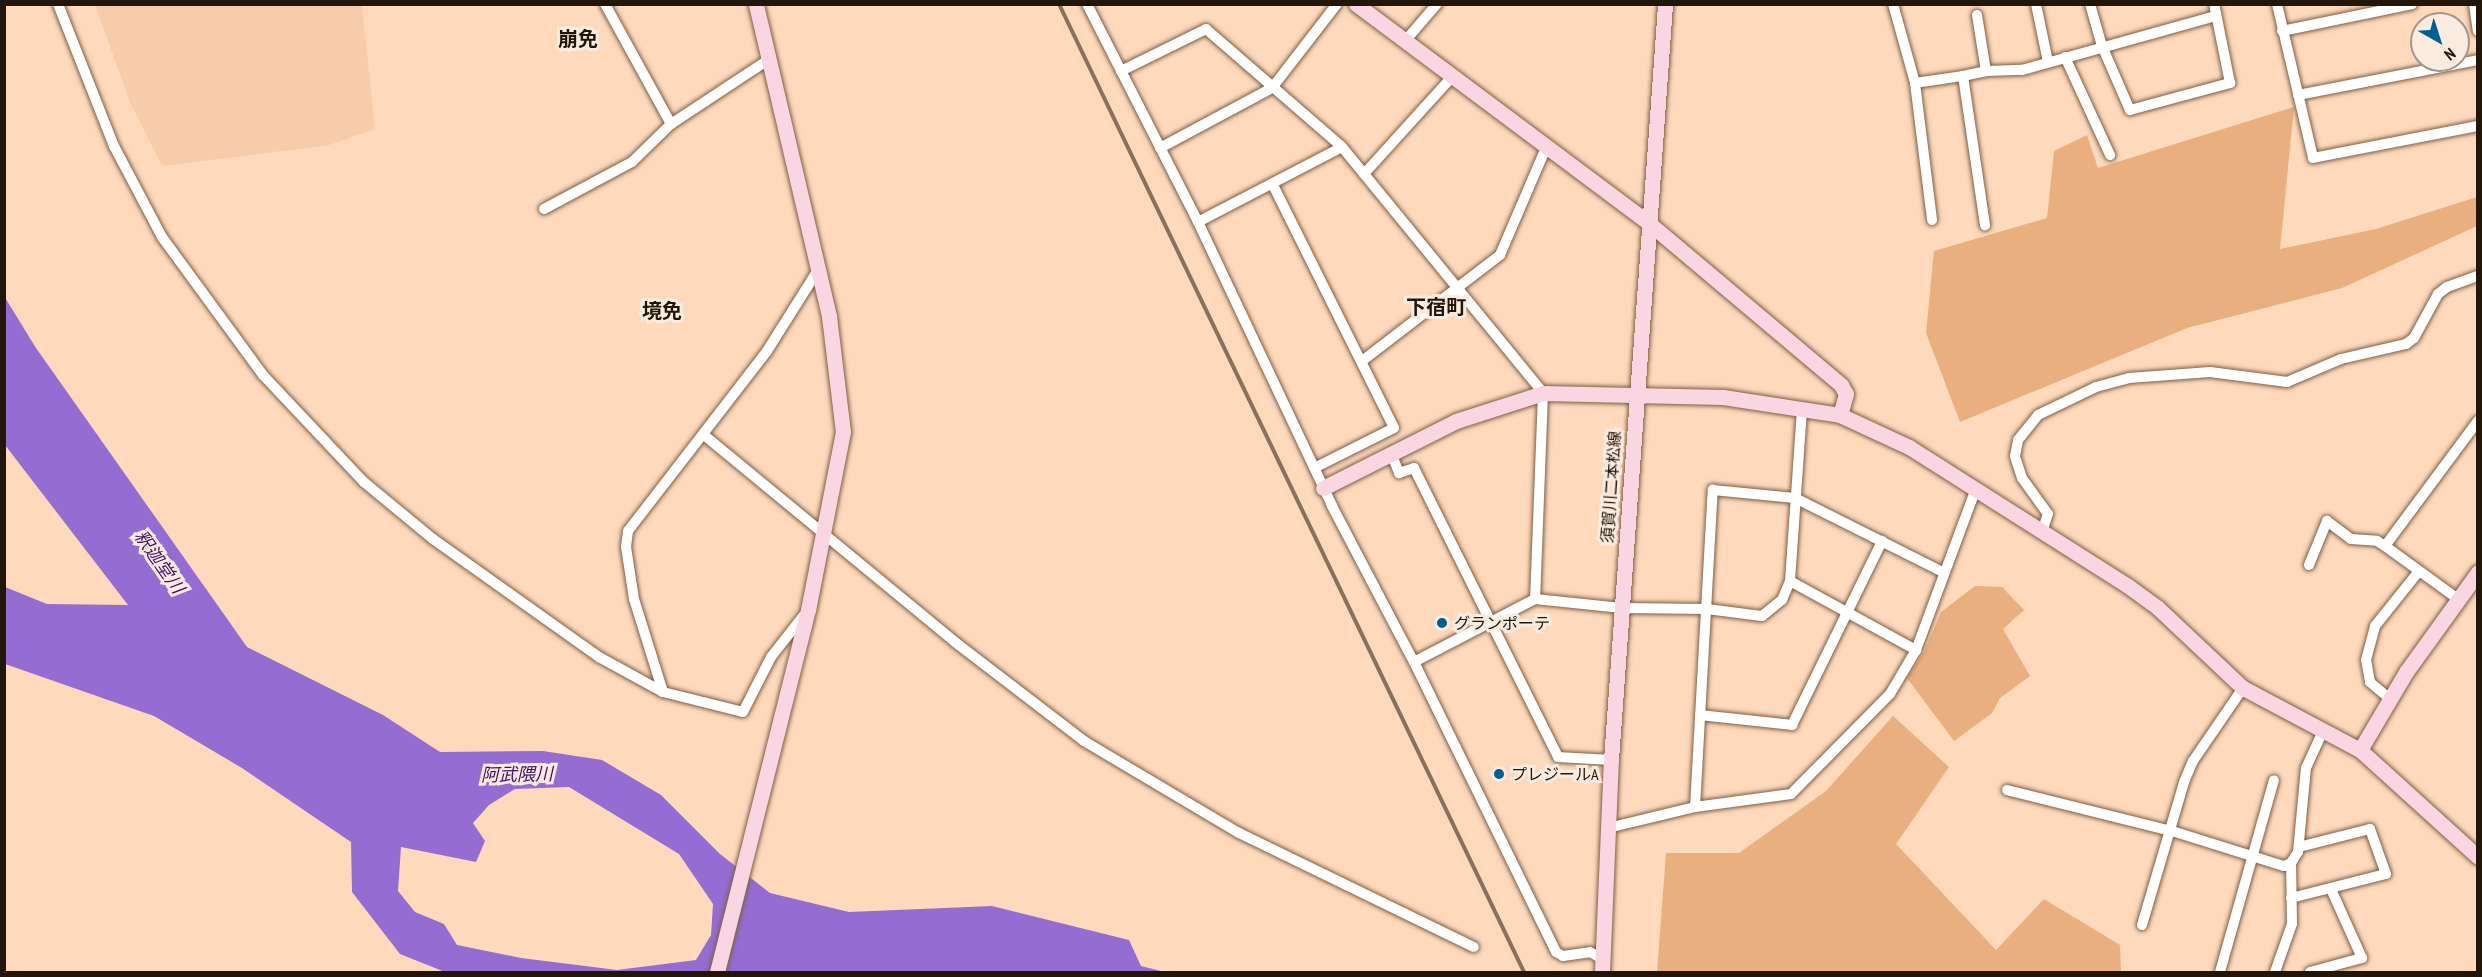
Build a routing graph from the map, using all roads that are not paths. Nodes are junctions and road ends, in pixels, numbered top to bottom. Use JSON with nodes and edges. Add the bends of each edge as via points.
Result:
{"nodes":[{"id":1,"x":58,"y":4,"type":"edge"},
{"id":2,"x":605,"y":4,"type":"edge"},
{"id":3,"x":756,"y":4,"type":"edge"},
{"id":4,"x":1087,"y":4,"type":"edge"},
{"id":5,"x":1337,"y":4,"type":"edge"},
{"id":6,"x":1356,"y":4,"type":"edge"},
{"id":7,"x":1437,"y":4,"type":"edge"},
{"id":8,"x":1665,"y":4,"type":"edge"},
{"id":9,"x":1893,"y":4,"type":"edge"},
{"id":10,"x":2036,"y":4,"type":"edge"},
{"id":11,"x":2090,"y":4,"type":"edge"},
{"id":12,"x":2214,"y":4,"type":"edge"},
{"id":13,"x":2277,"y":4,"type":"edge"},
{"id":14,"x":2412,"y":4,"type":"edge"},
{"id":15,"x":2474,"y":4,"type":"edge"},
{"id":16,"x":1977,"y":15,"type":"dead end"},
{"id":17,"x":2216,"y":16,"type":"junction"},
{"id":18,"x":2282,"y":31,"type":"junction"},
{"id":19,"x":2478,"y":31,"type":"edge"},
{"id":20,"x":1406,"y":40,"type":"junction"},
{"id":21,"x":2102,"y":46,"type":"junction"},
{"id":22,"x":2065,"y":57,"type":"junction"},
{"id":23,"x":768,"y":60,"type":"junction"},
{"id":24,"x":2478,"y":60,"type":"edge"},
{"id":25,"x":2048,"y":62,"type":"junction"},
{"id":26,"x":1121,"y":71,"type":"junction"},
{"id":27,"x":1986,"y":71,"type":"junction"},
{"id":28,"x":1452,"y":76,"type":"junction"},
{"id":29,"x":1963,"y":76,"type":"junction"},
{"id":30,"x":1915,"y":83,"type":"junction"},
{"id":31,"x":1272,"y":88,"type":"junction"},
{"id":32,"x":2298,"y":95,"type":"junction"},
{"id":33,"x":671,"y":124,"type":"junction"},
{"id":34,"x":2478,"y":126,"type":"edge"},
{"id":35,"x":1342,"y":147,"type":"junction"},
{"id":36,"x":1160,"y":148,"type":"junction"},
{"id":37,"x":1545,"y":150,"type":"junction"},
{"id":38,"x":2110,"y":155,"type":"dead end"},
{"id":39,"x":1364,"y":174,"type":"junction"},
{"id":40,"x":1273,"y":185,"type":"junction"},
{"id":41,"x":544,"y":209,"type":"dead end"},
{"id":42,"x":1932,"y":220,"type":"dead end"},
{"id":43,"x":1198,"y":222,"type":"junction"},
{"id":44,"x":1650,"y":224,"type":"junction"},
{"id":45,"x":1985,"y":225,"type":"dead end"},
{"id":46,"x":818,"y":270,"type":"junction"},
{"id":47,"x":2478,"y":276,"type":"edge"},
{"id":48,"x":1457,"y":291,"type":"junction"},
{"id":49,"x":1362,"y":361,"type":"junction"},
{"id":50,"x":1543,"y":393,"type":"junction"},
{"id":51,"x":1635,"y":394,"type":"junction"},
{"id":52,"x":1802,"y":408,"type":"junction"},
{"id":53,"x":1840,"y":415,"type":"junction"},
{"id":54,"x":2478,"y":421,"type":"edge"},
{"id":55,"x":704,"y":435,"type":"junction"},
{"id":56,"x":1391,"y":453,"type":"junction"},
{"id":57,"x":1314,"y":468,"type":"junction"},
{"id":58,"x":1323,"y":488,"type":"junction"},
{"id":59,"x":1976,"y":489,"type":"junction"},
{"id":60,"x":1795,"y":498,"type":"junction"},
{"id":61,"x":2042,"y":532,"type":"junction"},
{"id":62,"x":823,"y":536,"type":"junction"},
{"id":63,"x":1882,"y":541,"type":"junction"},
{"id":64,"x":2385,"y":546,"type":"junction"},
{"id":65,"x":2309,"y":565,"type":"dead end"},
{"id":66,"x":2419,"y":571,"type":"junction"},
{"id":67,"x":1943,"y":572,"type":"junction"},
{"id":68,"x":2478,"y":572,"type":"edge"},
{"id":69,"x":1790,"y":581,"type":"junction"},
{"id":70,"x":1535,"y":599,"type":"junction"},
{"id":71,"x":2458,"y":599,"type":"junction"},
{"id":72,"x":1622,"y":608,"type":"junction"},
{"id":73,"x":1707,"y":609,"type":"junction"},
{"id":74,"x":808,"y":610,"type":"junction"},
{"id":75,"x":1846,"y":614,"type":"junction"},
{"id":76,"x":1490,"y":622,"type":"junction"},
{"id":77,"x":1916,"y":650,"type":"junction"},
{"id":78,"x":1414,"y":662,"type":"junction"},
{"id":79,"x":2243,"y":688,"type":"junction"},
{"id":80,"x":663,"y":692,"type":"junction"},
{"id":81,"x":2390,"y":699,"type":"junction"},
{"id":82,"x":1700,"y":715,"type":"junction"},
{"id":83,"x":2323,"y":731,"type":"junction"},
{"id":84,"x":2360,"y":750,"type":"junction"},
{"id":85,"x":1611,"y":760,"type":"junction"},
{"id":86,"x":2274,"y":780,"type":"dead end"},
{"id":87,"x":2007,"y":790,"type":"dead end"},
{"id":88,"x":1695,"y":807,"type":"junction"},
{"id":89,"x":1608,"y":828,"type":"junction"},
{"id":90,"x":2172,"y":831,"type":"junction"},
{"id":91,"x":2299,"y":847,"type":"junction"},
{"id":92,"x":2478,"y":857,"type":"edge"},
{"id":93,"x":2251,"y":858,"type":"junction"},
{"id":94,"x":2291,"y":863,"type":"junction"},
{"id":95,"x":2331,"y":889,"type":"junction"},
{"id":96,"x":2291,"y":898,"type":"junction"},
{"id":97,"x":2142,"y":925,"type":"dead end"},
{"id":98,"x":1474,"y":947,"type":"dead end"},
{"id":99,"x":1601,"y":965,"type":"edge"},
{"id":100,"x":717,"y":972,"type":"edge"},
{"id":101,"x":2220,"y":972,"type":"edge"},
{"id":102,"x":2275,"y":972,"type":"edge"},
{"id":103,"x":2310,"y":972,"type":"edge"}],
"edges":[{"from":1,"to":80,"type":"street","via":[[94,101],[142,204],[187,276],[270,383],[364,482],[434,539],[599,657]]},
{"from":2,"to":33,"type":"street"},
{"from":3,"to":23,"type":"street"},
{"from":4,"to":26,"type":"street"},
{"from":5,"to":31,"type":"street"},
{"from":6,"to":20,"type":"street"},
{"from":7,"to":20,"type":"street"},
{"from":8,"to":44,"type":"street","name":"須賀川二本松線"},
{"from":9,"to":30,"type":"street"},
{"from":10,"to":25,"type":"street"},
{"from":11,"to":21,"type":"street"},
{"from":12,"to":17,"type":"street"},
{"from":13,"to":18,"type":"street"},
{"from":14,"to":18,"type":"street"},
{"from":15,"to":19,"type":"street"},
{"from":16,"to":27,"type":"street"},
{"from":17,"to":21,"type":"street"},
{"from":17,"to":21,"type":"street","via":[[2230,83],[2130,110]]},
{"from":18,"to":32,"type":"street"},
{"from":20,"to":28,"type":"street"},
{"from":21,"to":22,"type":"street"},
{"from":22,"to":25,"type":"street"},
{"from":22,"to":38,"type":"street"},
{"from":23,"to":33,"type":"street"},
{"from":23,"to":46,"type":"street"},
{"from":24,"to":32,"type":"street"},
{"from":25,"to":27,"type":"street","via":[[2022,70]]},
{"from":26,"to":31,"type":"street","via":[[1206,29]]},
{"from":26,"to":36,"type":"street"},
{"from":27,"to":29,"type":"street"},
{"from":28,"to":37,"type":"street"},
{"from":28,"to":39,"type":"street"},
{"from":29,"to":30,"type":"street"},
{"from":29,"to":45,"type":"street"},
{"from":30,"to":42,"type":"street"},
{"from":31,"to":35,"type":"street"},
{"from":31,"to":36,"type":"street"},
{"from":32,"to":34,"type":"street","via":[[2313,158]]},
{"from":33,"to":41,"type":"street","via":[[632,162]]},
{"from":35,"to":39,"type":"street"},
{"from":35,"to":40,"type":"street"},
{"from":36,"to":43,"type":"street"},
{"from":37,"to":44,"type":"street"},
{"from":37,"to":48,"type":"street","via":[[1500,255]]},
{"from":39,"to":48,"type":"street"},
{"from":40,"to":43,"type":"street"},
{"from":40,"to":49,"type":"street"},
{"from":43,"to":57,"type":"street"},
{"from":44,"to":51,"type":"street","name":"須賀川二本松線"},
{"from":44,"to":53,"type":"street","via":[[1841,385],[1846,394]]},
{"from":46,"to":55,"type":"street","via":[[767,351]]},
{"from":46,"to":62,"type":"street","via":[[830,316],[843,432]]},
{"from":47,"to":61,"type":"street","via":[[2446,287],[2414,338],[2406,344],[2341,359],[2287,382],[2210,372],[2129,378],[2097,387],[2038,415],[2018,440],[2015,456],[2022,478],[2048,514]]},
{"from":48,"to":49,"type":"street"},
{"from":48,"to":50,"type":"street"},
{"from":49,"to":57,"type":"street","via":[[1394,428]]},
{"from":50,"to":51,"type":"street"},
{"from":50,"to":56,"type":"street","via":[[1456,422]]},
{"from":50,"to":70,"type":"street"},
{"from":51,"to":52,"type":"street","via":[[1723,397]]},
{"from":51,"to":72,"type":"street","name":"須賀川二本松線"},
{"from":52,"to":53,"type":"street"},
{"from":52,"to":60,"type":"street"},
{"from":53,"to":59,"type":"street","via":[[1910,447]]},
{"from":54,"to":64,"type":"street"},
{"from":55,"to":62,"type":"street"},
{"from":55,"to":80,"type":"street","via":[[628,531],[626,547],[633,599]]},
{"from":56,"to":58,"type":"street"},
{"from":56,"to":76,"type":"street","via":[[1399,473],[1414,468]]},
{"from":57,"to":58,"type":"street"},
{"from":58,"to":78,"type":"street"},
{"from":59,"to":61,"type":"street"},
{"from":59,"to":67,"type":"street"},
{"from":60,"to":63,"type":"street"},
{"from":60,"to":69,"type":"street"},
{"from":60,"to":73,"type":"street","via":[[1713,490]]},
{"from":61,"to":79,"type":"street","via":[[2158,608]]},
{"from":62,"to":74,"type":"street"},
{"from":62,"to":98,"type":"street","via":[[1084,741],[1239,832]]},
{"from":63,"to":67,"type":"street"},
{"from":63,"to":75,"type":"street"},
{"from":64,"to":65,"type":"street","via":[[2377,541],[2351,539],[2327,521]]},
{"from":64,"to":66,"type":"street"},
{"from":66,"to":71,"type":"street"},
{"from":66,"to":81,"type":"street","via":[[2375,626],[2366,660],[2370,682]]},
{"from":67,"to":77,"type":"street"},
{"from":68,"to":71,"type":"street"},
{"from":69,"to":73,"type":"street","via":[[1782,600],[1762,616]]},
{"from":69,"to":75,"type":"street"},
{"from":70,"to":72,"type":"street"},
{"from":70,"to":76,"type":"street"},
{"from":71,"to":81,"type":"street"},
{"from":72,"to":73,"type":"street"},
{"from":72,"to":85,"type":"street","name":"須賀川二本松線"},
{"from":73,"to":82,"type":"street"},
{"from":74,"to":80,"type":"street","via":[[771,657],[742,712]]},
{"from":74,"to":100,"type":"street"},
{"from":75,"to":77,"type":"street"},
{"from":75,"to":82,"type":"street","via":[[1792,725]]},
{"from":76,"to":78,"type":"street"},
{"from":76,"to":85,"type":"street","via":[[1558,757]]},
{"from":77,"to":88,"type":"street","via":[[1890,694],[1791,794]]},
{"from":78,"to":99,"type":"street","via":[[1556,952],[1563,956],[1590,952]]},
{"from":79,"to":83,"type":"street"},
{"from":79,"to":90,"type":"street","via":[[2193,761]]},
{"from":81,"to":84,"type":"street"},
{"from":82,"to":88,"type":"street"},
{"from":83,"to":84,"type":"street"},
{"from":83,"to":91,"type":"street","via":[[2306,768]]},
{"from":84,"to":92,"type":"street"},
{"from":85,"to":89,"type":"street","name":"須賀川二本松線"},
{"from":86,"to":93,"type":"street"},
{"from":87,"to":90,"type":"street"},
{"from":88,"to":89,"type":"street"},
{"from":89,"to":99,"type":"street","name":"須賀川二本松線"},
{"from":90,"to":93,"type":"street"},
{"from":90,"to":97,"type":"street"},
{"from":91,"to":94,"type":"street"},
{"from":91,"to":95,"type":"street","via":[[2370,829],[2386,874]]},
{"from":93,"to":94,"type":"street","via":[[2284,866]]},
{"from":93,"to":101,"type":"street"},
{"from":94,"to":96,"type":"street"},
{"from":95,"to":96,"type":"street"},
{"from":95,"to":103,"type":"street","via":[[2362,958]]},
{"from":96,"to":102,"type":"street","via":[[2288,944]]}]}
